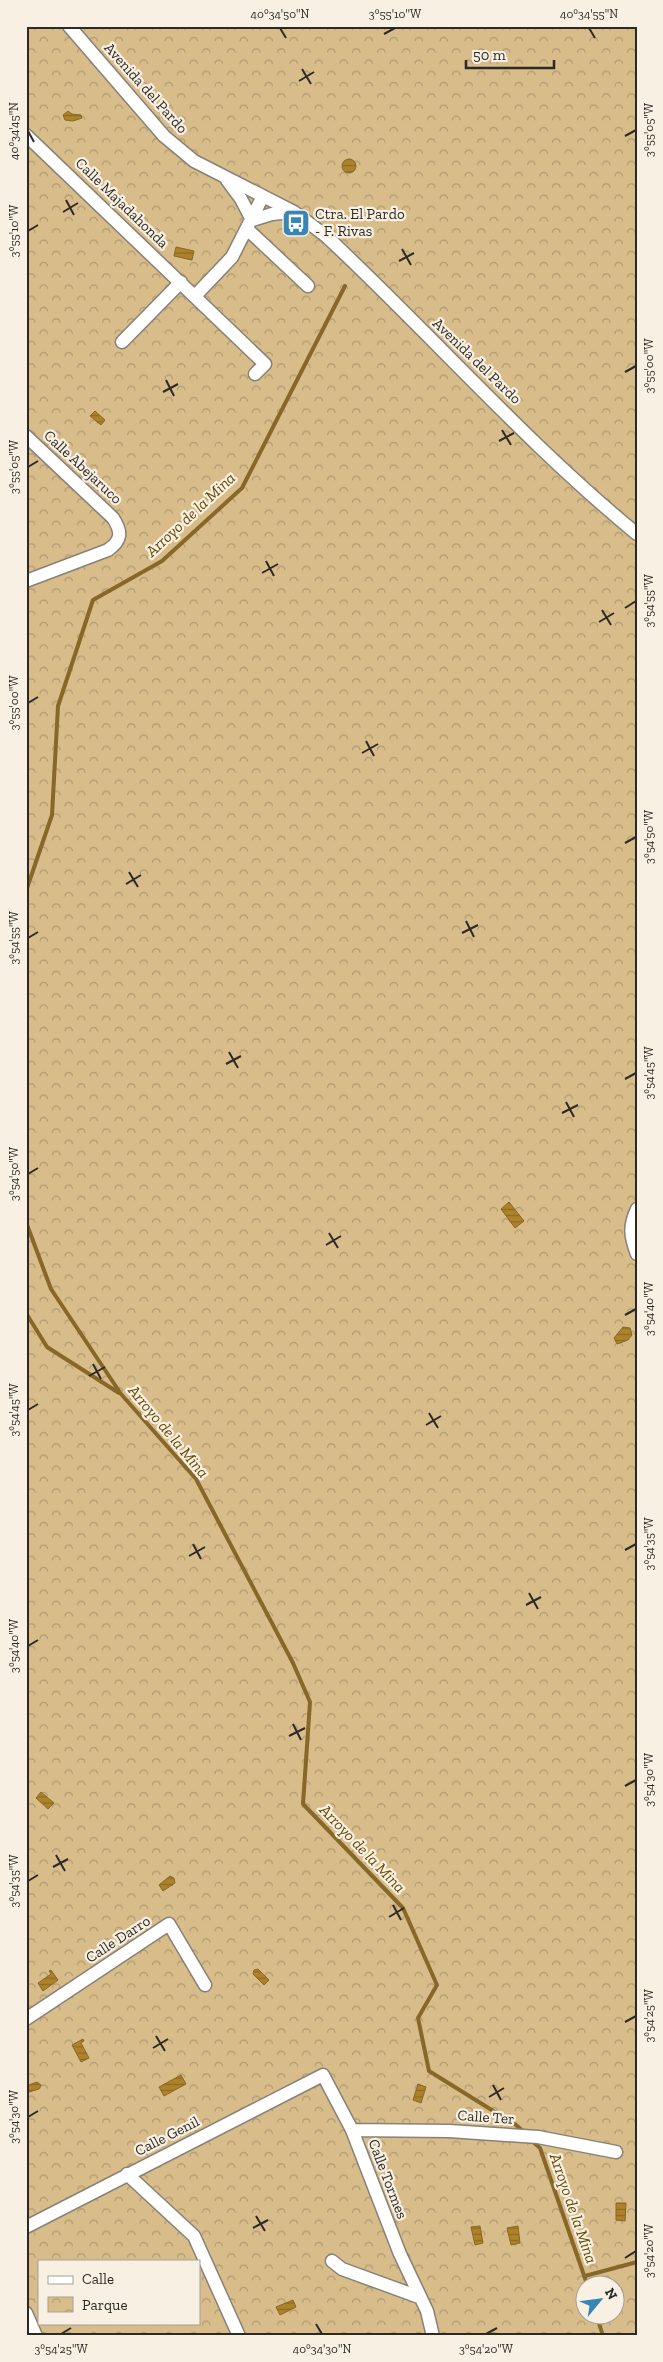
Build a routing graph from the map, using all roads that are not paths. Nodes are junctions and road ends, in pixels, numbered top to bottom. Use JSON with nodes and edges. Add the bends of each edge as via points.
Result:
{"nodes":[{"id":1,"x":70,"y":27,"type":"edge"},
{"id":2,"x":26,"y":135,"type":"edge"},
{"id":3,"x":227,"y":180,"type":"junction"},
{"id":4,"x":263,"y":196,"type":"junction"},
{"id":5,"x":294,"y":212,"type":"junction"},
{"id":6,"x":250,"y":225,"type":"junction"},
{"id":7,"x":181,"y":282,"type":"junction"},
{"id":8,"x":308,"y":286,"type":"dead end"},
{"id":9,"x":194,"y":296,"type":"junction"},
{"id":10,"x":122,"y":342,"type":"dead end"},
{"id":11,"x":255,"y":374,"type":"dead end"},
{"id":12,"x":26,"y":436,"type":"edge"},
{"id":13,"x":637,"y":534,"type":"edge"},
{"id":14,"x":26,"y":581,"type":"edge"},
{"id":15,"x":637,"y":1209,"type":"edge"},
{"id":16,"x":637,"y":1254,"type":"edge"},
{"id":17,"x":204,"y":1985,"type":"dead end"},
{"id":18,"x":26,"y":2019,"type":"edge"},
{"id":19,"x":323,"y":2075,"type":"joint"},
{"id":20,"x":352,"y":2130,"type":"junction"},
{"id":21,"x":616,"y":2152,"type":"dead end"},
{"id":22,"x":127,"y":2174,"type":"junction"},
{"id":23,"x":26,"y":2226,"type":"edge"},
{"id":24,"x":332,"y":2261,"type":"dead end"},
{"id":25,"x":419,"y":2297,"type":"junction"},
{"id":26,"x":26,"y":2313,"type":"edge"},
{"id":27,"x":36,"y":2336,"type":"edge"},
{"id":28,"x":239,"y":2336,"type":"edge"},
{"id":29,"x":433,"y":2336,"type":"edge"}],
"edges":[{"from":1,"to":3,"type":"street","name":"Avenida del Pardo","via":[[164,136],[194,161]]},
{"from":2,"to":7,"type":"street","name":"Calle Majadahonda"},
{"from":3,"to":4,"type":"street","name":"Avenida del Pardo"},
{"from":3,"to":6,"type":"street","name":"Avenida del Pardo","via":[[241,199]]},
{"from":4,"to":5,"type":"street","name":"Avenida del Pardo"},
{"from":4,"to":6,"type":"street"},
{"from":5,"to":6,"type":"street","via":[[272,214]]},
{"from":5,"to":13,"type":"street","name":"Avenida del Pardo","via":[[362,269],[538,444]]},
{"from":6,"to":8,"type":"street","name":"Avenida del Pardo"},
{"from":6,"to":9,"type":"street","via":[[232,257]]},
{"from":7,"to":9,"type":"street","name":"Calle Majadahonda"},
{"from":7,"to":10,"type":"street"},
{"from":9,"to":11,"type":"street","name":"Calle Majadahonda","via":[[265,364]]},
{"from":12,"to":14,"type":"street","name":"Calle Abejaruco","via":[[113,518],[121,537],[108,550]]},
{"from":15,"to":16,"type":"street","via":[[630,1223],[630,1238]]},
{"from":17,"to":18,"type":"street","name":"Calle Darro","via":[[169,1924]]},
{"from":19,"to":20,"type":"street","name":"Calle Tormes"},
{"from":19,"to":22,"type":"street","name":"Calle Genil"},
{"from":20,"to":21,"type":"street","name":"Calle Ter","via":[[450,2131],[538,2137]]},
{"from":20,"to":25,"type":"street","name":"Calle Tormes"},
{"from":22,"to":23,"type":"street","name":"Calle Genil"},
{"from":22,"to":28,"type":"street","via":[[194,2236]]},
{"from":24,"to":25,"type":"street","via":[[342,2269]]},
{"from":25,"to":29,"type":"street","name":"Calle Tormes","via":[[427,2311]]},
{"from":26,"to":27,"type":"street"}]}
